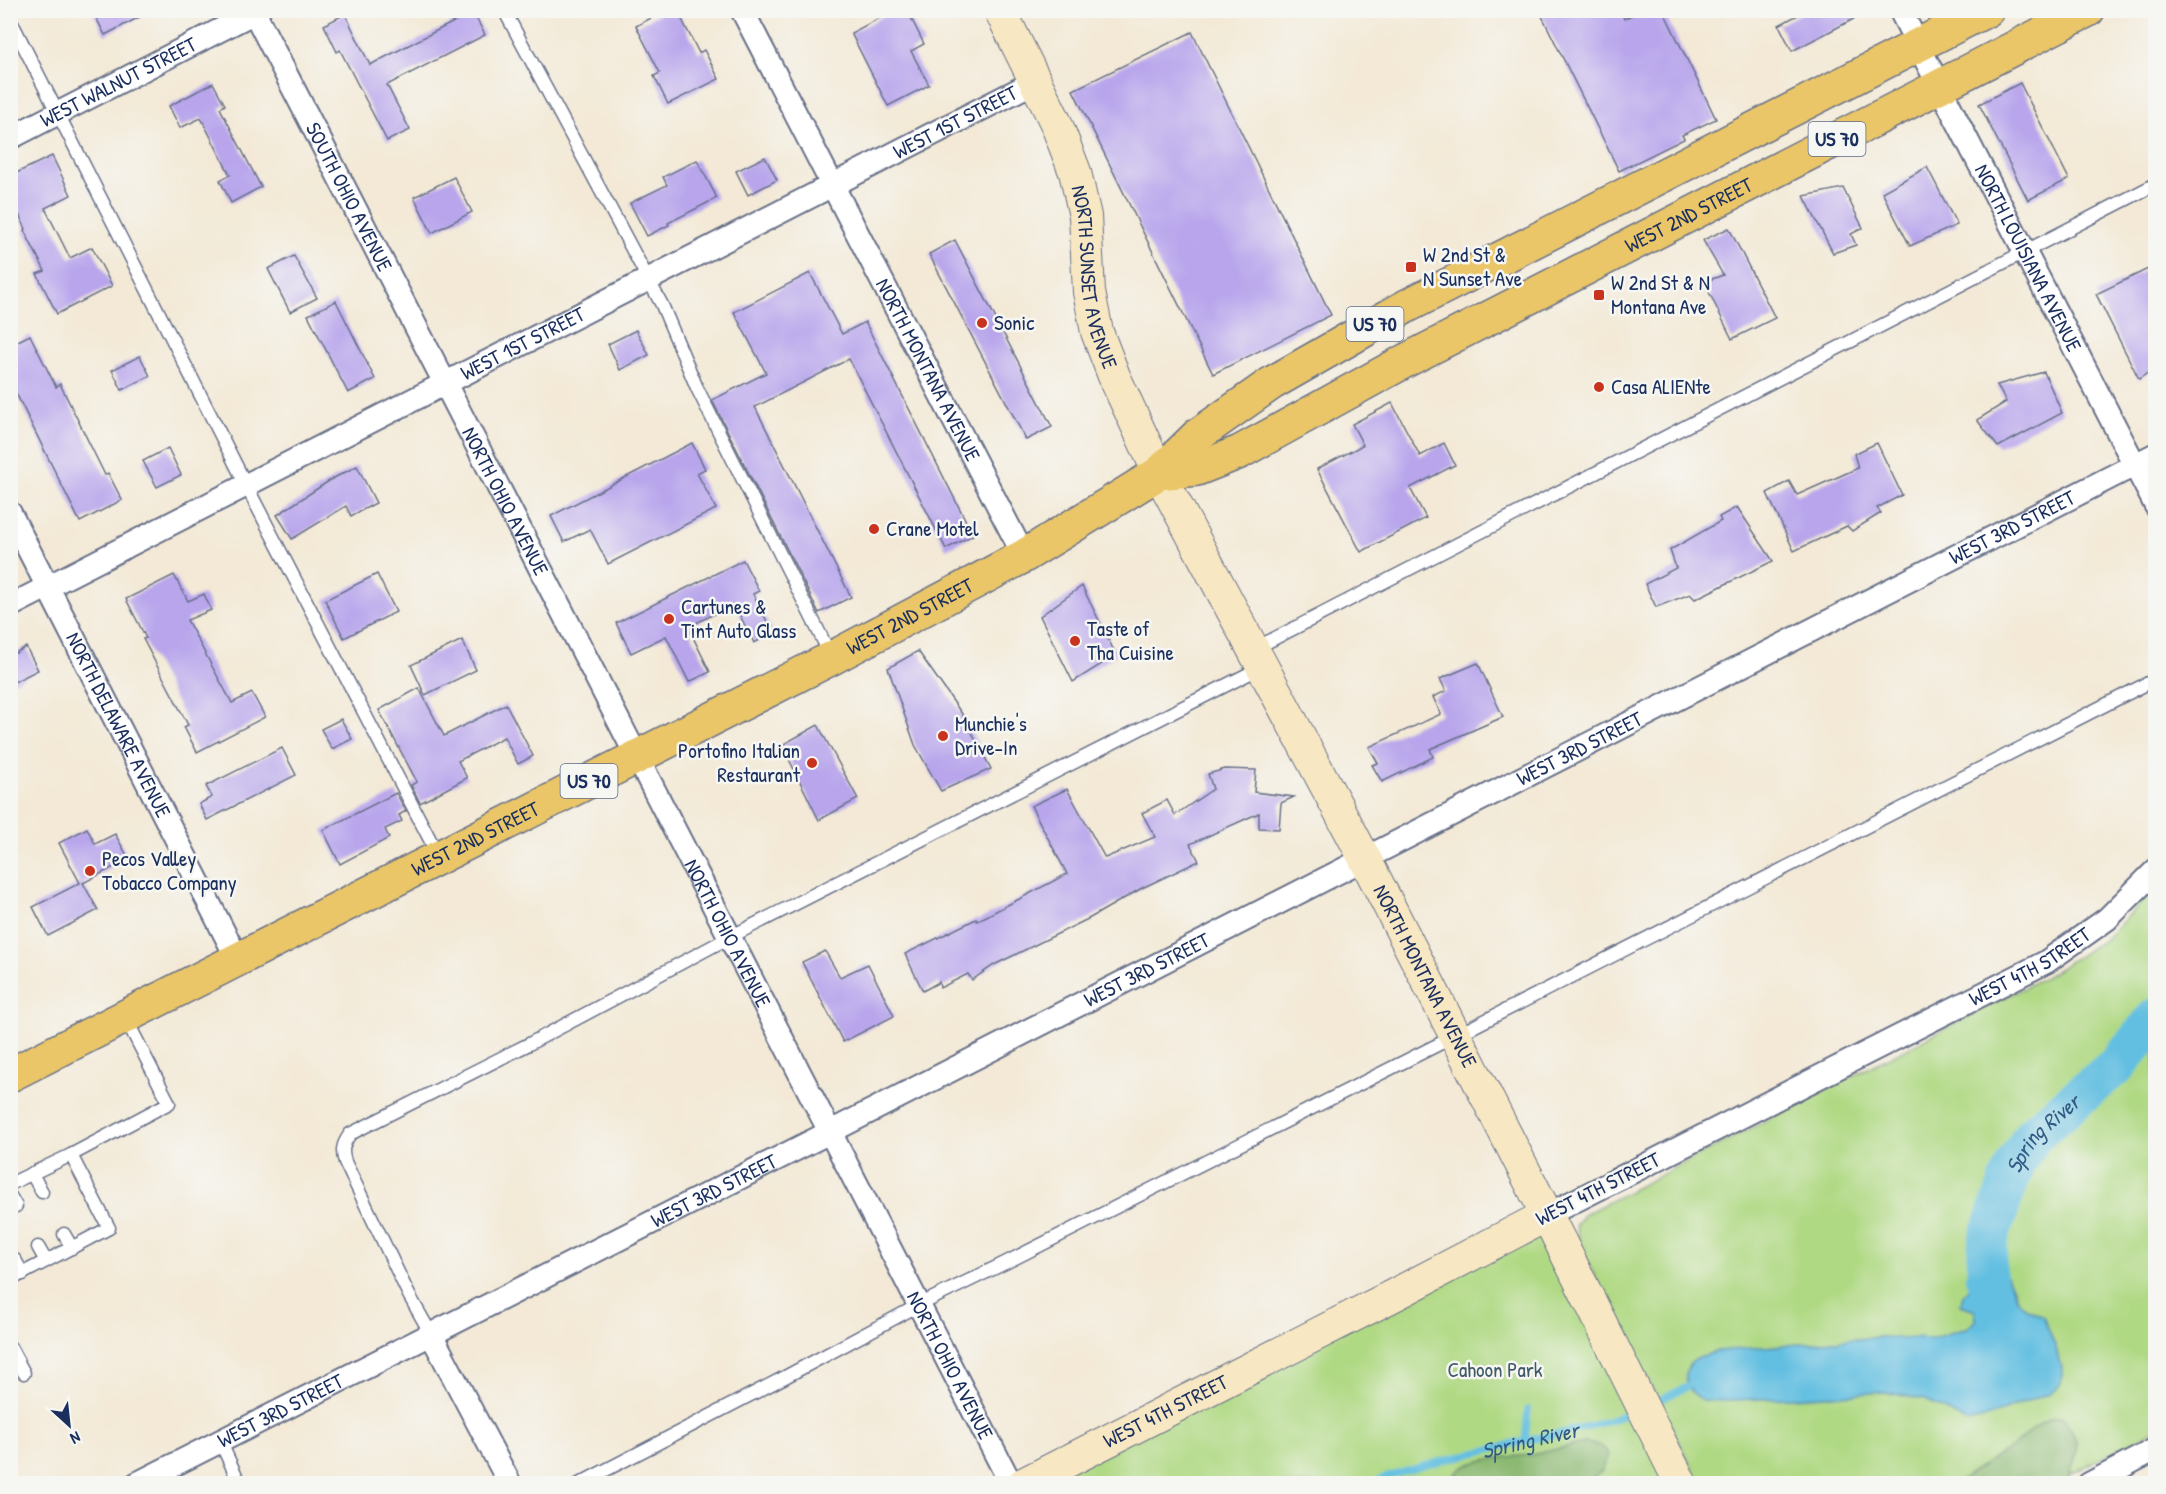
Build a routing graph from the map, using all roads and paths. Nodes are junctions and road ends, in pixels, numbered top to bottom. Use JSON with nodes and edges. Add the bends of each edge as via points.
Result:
{"nodes":[{"id":1,"x":504,"y":10,"type":"edge"},
{"id":2,"x":742,"y":10,"type":"edge"},
{"id":3,"x":1000,"y":10,"type":"edge"},
{"id":4,"x":1900,"y":10,"type":"edge"},
{"id":5,"x":1987,"y":10,"type":"edge"},
{"id":6,"x":2088,"y":10,"type":"edge"},
{"id":7,"x":256,"y":11,"type":"edge"},
{"id":8,"x":10,"y":19,"type":"edge"},
{"id":9,"x":1918,"y":46,"type":"junction"},
{"id":10,"x":1035,"y":81,"type":"junction"},
{"id":11,"x":1939,"y":87,"type":"junction"},
{"id":12,"x":58,"y":113,"type":"junction"},
{"id":13,"x":10,"y":138,"type":"edge"},
{"id":14,"x":2156,"y":184,"type":"edge"},
{"id":15,"x":832,"y":185,"type":"junction"},
{"id":16,"x":2024,"y":252,"type":"junction"},
{"id":17,"x":648,"y":279,"type":"junction"},
{"id":18,"x":444,"y":384,"type":"junction"},
{"id":19,"x":2156,"y":454,"type":"edge"},
{"id":20,"x":2134,"y":465,"type":"junction"},
{"id":21,"x":1159,"y":473,"type":"junction"},
{"id":22,"x":246,"y":485,"type":"junction"},
{"id":23,"x":2156,"y":506,"type":"edge"},
{"id":24,"x":10,"y":513,"type":"edge"},
{"id":25,"x":1024,"y":556,"type":"junction"},
{"id":26,"x":48,"y":586,"type":"junction"},
{"id":27,"x":10,"y":606,"type":"edge"},
{"id":28,"x":832,"y":657,"type":"junction"},
{"id":29,"x":1259,"y":658,"type":"junction"},
{"id":30,"x":2156,"y":679,"type":"edge"},
{"id":31,"x":638,"y":756,"type":"junction"},
{"id":32,"x":1364,"y":857,"type":"junction"},
{"id":33,"x":439,"y":858,"type":"junction"},
{"id":34,"x":2156,"y":870,"type":"edge"},
{"id":35,"x":730,"y":937,"type":"junction"},
{"id":36,"x":238,"y":960,"type":"junction"},
{"id":37,"x":125,"y":1017,"type":"junction"},
{"id":38,"x":1455,"y":1036,"type":"junction"},
{"id":39,"x":10,"y":1075,"type":"edge"},
{"id":40,"x":830,"y":1132,"type":"junction"},
{"id":41,"x":71,"y":1155,"type":"junction"},
{"id":42,"x":32,"y":1174,"type":"junction"},
{"id":43,"x":10,"y":1184,"type":"edge"},
{"id":44,"x":42,"y":1192,"type":"dead end"},
{"id":45,"x":1547,"y":1215,"type":"junction"},
{"id":46,"x":64,"y":1233,"type":"dead end"},
{"id":47,"x":38,"y":1247,"type":"dead end"},
{"id":48,"x":72,"y":1248,"type":"junction"},
{"id":49,"x":15,"y":1260,"type":"dead end"},
{"id":50,"x":46,"y":1261,"type":"junction"},
{"id":51,"x":23,"y":1274,"type":"junction"},
{"id":52,"x":10,"y":1280,"type":"edge"},
{"id":53,"x":919,"y":1305,"type":"junction"},
{"id":54,"x":431,"y":1334,"type":"junction"},
{"id":55,"x":10,"y":1347,"type":"edge"},
{"id":56,"x":24,"y":1373,"type":"dead end"},
{"id":57,"x":220,"y":1441,"type":"junction"},
{"id":58,"x":2156,"y":1449,"type":"edge"},
{"id":59,"x":136,"y":1484,"type":"edge"},
{"id":60,"x":240,"y":1484,"type":"edge"},
{"id":61,"x":510,"y":1484,"type":"edge"},
{"id":62,"x":579,"y":1484,"type":"edge"},
{"id":63,"x":1011,"y":1484,"type":"edge"},
{"id":64,"x":1023,"y":1484,"type":"edge"},
{"id":65,"x":1682,"y":1484,"type":"edge"},
{"id":66,"x":2089,"y":1484,"type":"edge"}],
"edges":[{"from":1,"to":17,"type":"lane"},
{"from":2,"to":15,"type":"street","name":"NORTH MONTANA AVENUE"},
{"from":3,"to":10,"type":"street","name":"NORTH SUNSET AVENUE"},
{"from":4,"to":9,"type":"street","name":"NORTH LOUISIANA AVENUE"},
{"from":5,"to":9,"type":"main road","name":"WEST 2ND STREET"},
{"from":6,"to":11,"type":"main road","name":"WEST 2ND STREET","number":"US 70"},
{"from":7,"to":12,"type":"street","name":"WEST WALNUT STREET"},
{"from":7,"to":18,"type":"street","name":"SOUTH OHIO AVENUE"},
{"from":8,"to":12,"type":"lane"},
{"from":9,"to":11,"type":"street","name":"NORTH LOUISIANA AVENUE"},
{"from":9,"to":21,"type":"main road","name":"WEST 2ND STREET","number":"US 70","via":[[1405,307],[1272,383],[1198,435]]},
{"from":10,"to":15,"type":"street","name":"WEST 1ST STREET"},
{"from":10,"to":21,"type":"street","name":"NORTH SUNSET AVENUE","via":[[1064,141],[1077,181],[1085,216],[1089,292],[1097,332]]},
{"from":11,"to":16,"type":"street","name":"NORTH LOUISIANA AVENUE"},
{"from":11,"to":21,"type":"main road","name":"WEST 2ND STREET","number":"US 70","via":[[1405,361],[1240,452],[1197,469]]},
{"from":12,"to":13,"type":"street","name":"WEST WALNUT STREET"},
{"from":12,"to":22,"type":"lane"},
{"from":14,"to":16,"type":"lane"},
{"from":15,"to":17,"type":"street","name":"WEST 1ST STREET"},
{"from":15,"to":25,"type":"street","name":"NORTH MONTANA AVENUE"},
{"from":16,"to":20,"type":"street","name":"NORTH LOUISIANA AVENUE"},
{"from":16,"to":29,"type":"lane"},
{"from":17,"to":18,"type":"street","name":"WEST 1ST STREET"},
{"from":17,"to":28,"type":"lane"},
{"from":18,"to":22,"type":"street","name":"WEST 1ST STREET"},
{"from":18,"to":31,"type":"street","name":"NORTH OHIO AVENUE"},
{"from":19,"to":20,"type":"street","name":"WEST 3RD STREET"},
{"from":20,"to":23,"type":"street","name":"NORTH LOUISIANA AVENUE"},
{"from":20,"to":32,"type":"street","name":"WEST 3RD STREET"},
{"from":21,"to":25,"type":"main road","name":"WEST 2ND STREET","number":"US 70"},
{"from":21,"to":29,"type":"street","name":"NORTH MONTANA AVENUE"},
{"from":22,"to":26,"type":"street","name":"WEST 1ST STREET"},
{"from":22,"to":33,"type":"lane"},
{"from":24,"to":26,"type":"street","name":"NORTH DELAWARE AVENUE"},
{"from":25,"to":28,"type":"main road","name":"WEST 2ND STREET","number":"US 70"},
{"from":26,"to":27,"type":"street","name":"WEST 1ST STREET"},
{"from":26,"to":36,"type":"street","name":"NORTH DELAWARE AVENUE"},
{"from":28,"to":31,"type":"main road","name":"WEST 2ND STREET","number":"US 70"},
{"from":29,"to":32,"type":"street","name":"NORTH MONTANA AVENUE"},
{"from":29,"to":35,"type":"lane"},
{"from":30,"to":38,"type":"lane"},
{"from":31,"to":33,"type":"main road","name":"WEST 2ND STREET","number":"US 70"},
{"from":31,"to":35,"type":"street","name":"NORTH OHIO AVENUE"},
{"from":32,"to":38,"type":"street","name":"NORTH MONTANA AVENUE"},
{"from":32,"to":40,"type":"street","name":"WEST 3RD STREET"},
{"from":33,"to":36,"type":"main road","name":"WEST 2ND STREET","number":"US 70"},
{"from":34,"to":45,"type":"street","name":"WEST 4TH STREET","via":[[2107,919],[2046,962]]},
{"from":35,"to":40,"type":"street","name":"NORTH OHIO AVENUE"},
{"from":35,"to":54,"type":"lane","via":[[350,1134],[342,1152],[352,1178]]},
{"from":36,"to":37,"type":"main road","name":"WEST 2ND STREET","number":"US 70"},
{"from":37,"to":39,"type":"main road","name":"WEST 2ND STREET","number":"US 70"},
{"from":37,"to":41,"type":"lane","via":[[170,1103]]},
{"from":38,"to":45,"type":"street","name":"NORTH MONTANA AVENUE"},
{"from":38,"to":53,"type":"lane"},
{"from":40,"to":53,"type":"street","name":"NORTH OHIO AVENUE"},
{"from":40,"to":54,"type":"street","name":"WEST 3RD STREET"},
{"from":41,"to":42,"type":"lane"},
{"from":41,"to":48,"type":"lane","via":[[109,1228]]},
{"from":42,"to":43,"type":"lane"},
{"from":42,"to":44,"type":"lane"},
{"from":45,"to":64,"type":"street","name":"WEST 4TH STREET"},
{"from":45,"to":65,"type":"street","name":"NORTH MONTANA AVENUE"},
{"from":46,"to":48,"type":"lane"},
{"from":47,"to":50,"type":"lane"},
{"from":48,"to":50,"type":"lane"},
{"from":49,"to":51,"type":"lane"},
{"from":50,"to":51,"type":"lane"},
{"from":51,"to":52,"type":"lane"},
{"from":53,"to":62,"type":"lane"},
{"from":53,"to":63,"type":"street","name":"NORTH OHIO AVENUE"},
{"from":54,"to":57,"type":"street","name":"WEST 3RD STREET"},
{"from":54,"to":61,"type":"street"},
{"from":55,"to":56,"type":"lane"},
{"from":57,"to":59,"type":"street","name":"WEST 3RD STREET"},
{"from":57,"to":60,"type":"lane"},
{"from":58,"to":66,"type":"street"}]}
